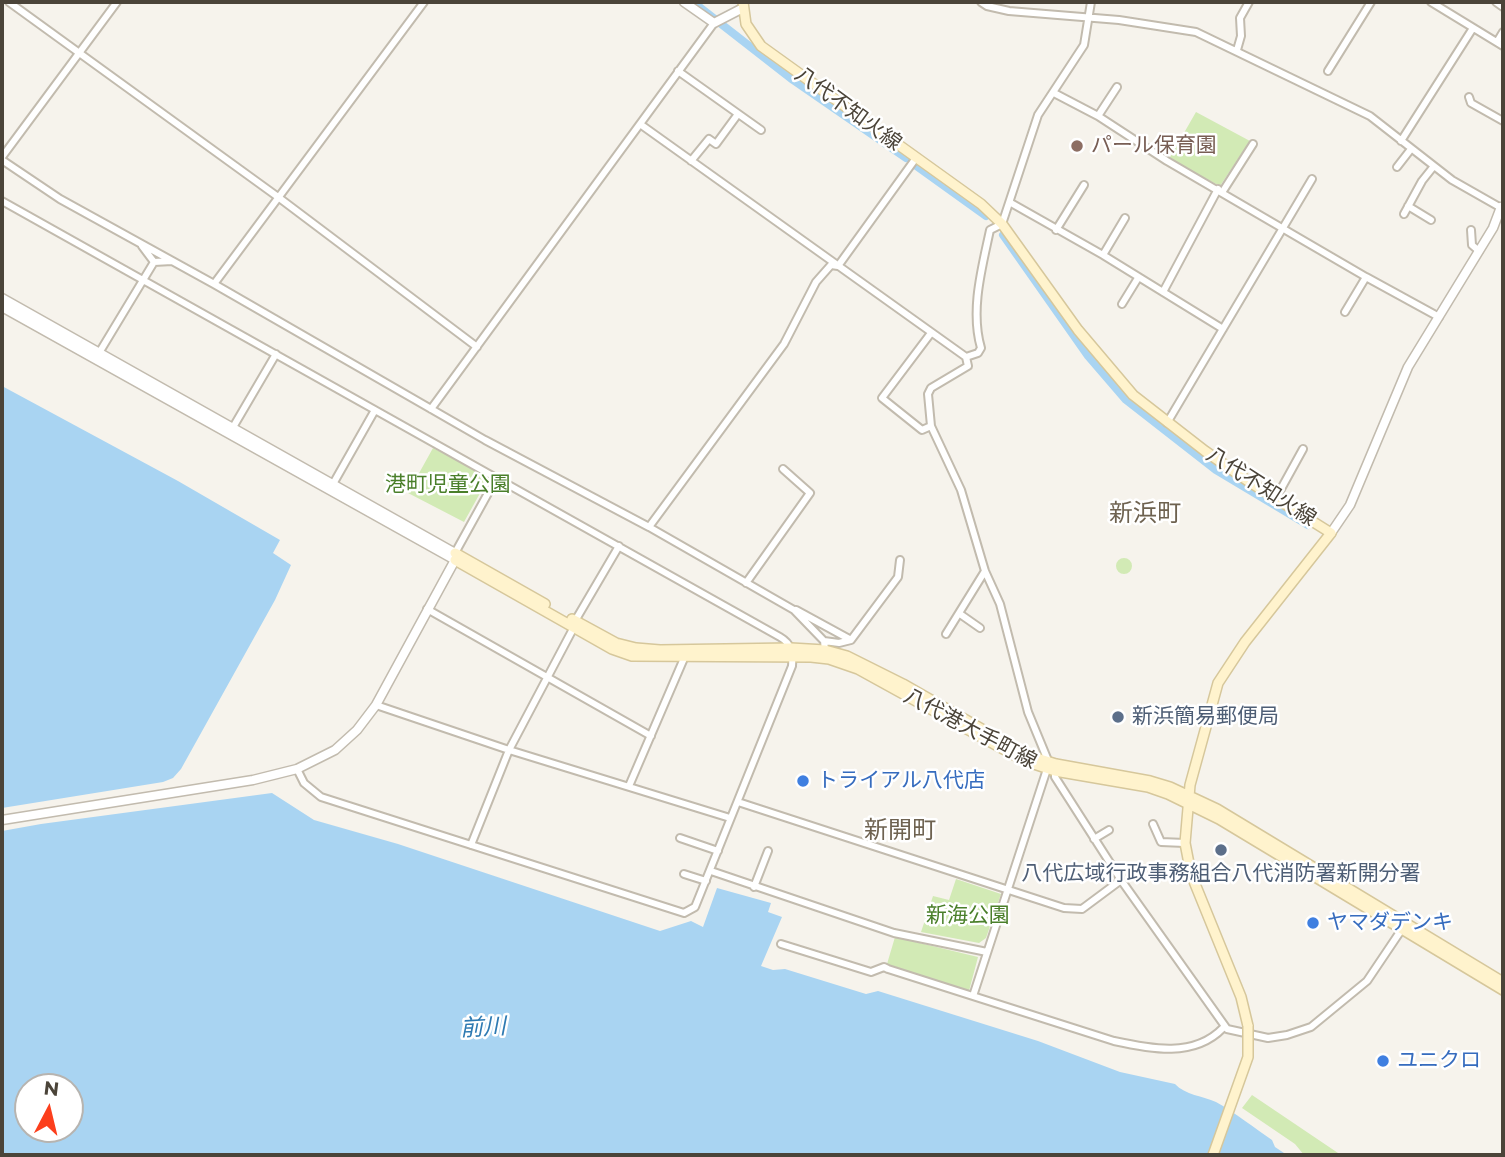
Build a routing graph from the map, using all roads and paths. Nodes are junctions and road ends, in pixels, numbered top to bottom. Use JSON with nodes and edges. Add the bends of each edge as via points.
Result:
{"nodes":[{"id":1,"x":9,"y":2,"type":"edge"},
{"id":2,"x":117,"y":2,"type":"edge"},
{"id":3,"x":424,"y":2,"type":"edge"},
{"id":4,"x":684,"y":2,"type":"edge"},
{"id":5,"x":981,"y":2,"type":"edge"},
{"id":6,"x":1091,"y":2,"type":"edge"},
{"id":7,"x":1250,"y":2,"type":"edge"},
{"id":8,"x":1371,"y":2,"type":"edge"},
{"id":9,"x":1431,"y":2,"type":"edge"},
{"id":10,"x":1496,"y":2,"type":"edge"},
{"id":11,"x":743,"y":5,"type":"edge"},
{"id":12,"x":1503,"y":7,"type":"edge"},
{"id":13,"x":1090,"y":18,"type":"junction"},
{"id":14,"x":714,"y":23,"type":"junction"},
{"id":15,"x":1483,"y":24,"type":"dead end"},
{"id":16,"x":1477,"y":30,"type":"junction"},
{"id":17,"x":1503,"y":32,"type":"edge"},
{"id":18,"x":1500,"y":44,"type":"edge"},
{"id":19,"x":1237,"y":50,"type":"junction"},
{"id":20,"x":79,"y":54,"type":"junction"},
{"id":21,"x":678,"y":71,"type":"junction"},
{"id":22,"x":1328,"y":71,"type":"dead end"},
{"id":23,"x":1117,"y":86,"type":"dead end"},
{"id":24,"x":1054,"y":93,"type":"junction"},
{"id":25,"x":1469,"y":97,"type":"dead end"},
{"id":26,"x":738,"y":114,"type":"junction"},
{"id":27,"x":1098,"y":116,"type":"junction"},
{"id":28,"x":1503,"y":121,"type":"edge"},
{"id":29,"x":640,"y":124,"type":"junction"},
{"id":30,"x":761,"y":130,"type":"dead end"},
{"id":31,"x":1401,"y":141,"type":"junction"},
{"id":32,"x":1253,"y":144,"type":"dead end"},
{"id":33,"x":1411,"y":149,"type":"junction"},
{"id":34,"x":2,"y":158,"type":"edge"},
{"id":35,"x":916,"y":158,"type":"junction"},
{"id":36,"x":691,"y":161,"type":"junction"},
{"id":37,"x":1434,"y":166,"type":"junction"},
{"id":38,"x":1397,"y":167,"type":"dead end"},
{"id":39,"x":1312,"y":179,"type":"dead end"},
{"id":40,"x":1084,"y":186,"type":"dead end"},
{"id":41,"x":1220,"y":190,"type":"junction"},
{"id":42,"x":278,"y":197,"type":"junction"},
{"id":43,"x":1503,"y":198,"type":"edge"},
{"id":44,"x":2,"y":201,"type":"edge"},
{"id":45,"x":1011,"y":203,"type":"junction"},
{"id":46,"x":1408,"y":206,"type":"junction"},
{"id":47,"x":1502,"y":208,"type":"edge"},
{"id":48,"x":1404,"y":214,"type":"dead end"},
{"id":49,"x":1125,"y":218,"type":"dead end"},
{"id":50,"x":1431,"y":220,"type":"dead end"},
{"id":51,"x":1002,"y":224,"type":"junction"},
{"id":52,"x":1283,"y":228,"type":"junction"},
{"id":53,"x":1493,"y":228,"type":"junction"},
{"id":54,"x":1471,"y":229,"type":"dead end"},
{"id":55,"x":1056,"y":230,"type":"junction"},
{"id":56,"x":1503,"y":232,"type":"edge"},
{"id":57,"x":141,"y":244,"type":"junction"},
{"id":58,"x":1479,"y":251,"type":"junction"},
{"id":59,"x":1103,"y":255,"type":"junction"},
{"id":60,"x":173,"y":261,"type":"junction"},
{"id":61,"x":154,"y":262,"type":"junction"},
{"id":62,"x":838,"y":266,"type":"junction"},
{"id":63,"x":1366,"y":277,"type":"junction"},
{"id":64,"x":1138,"y":278,"type":"junction"},
{"id":65,"x":143,"y":280,"type":"junction"},
{"id":66,"x":214,"y":284,"type":"junction"},
{"id":67,"x":1163,"y":292,"type":"junction"},
{"id":68,"x":2,"y":298,"type":"edge"},
{"id":69,"x":1122,"y":304,"type":"dead end"},
{"id":70,"x":2,"y":307,"type":"edge"},
{"id":71,"x":1345,"y":312,"type":"dead end"},
{"id":72,"x":1439,"y":317,"type":"junction"},
{"id":73,"x":1223,"y":329,"type":"junction"},
{"id":74,"x":931,"y":333,"type":"junction"},
{"id":75,"x":477,"y":347,"type":"junction"},
{"id":76,"x":99,"y":354,"type":"junction"},
{"id":77,"x":276,"y":354,"type":"junction"},
{"id":78,"x":966,"y":357,"type":"junction"},
{"id":79,"x":431,"y":409,"type":"junction"},
{"id":80,"x":375,"y":410,"type":"junction"},
{"id":81,"x":1167,"y":423,"type":"junction"},
{"id":82,"x":930,"y":426,"type":"junction"},
{"id":83,"x":232,"y":429,"type":"junction"},
{"id":84,"x":1303,"y":449,"type":"dead end"},
{"id":85,"x":783,"y":469,"type":"dead end"},
{"id":86,"x":497,"y":477,"type":"junction"},
{"id":87,"x":332,"y":484,"type":"junction"},
{"id":88,"x":1276,"y":498,"type":"junction"},
{"id":89,"x":649,"y":527,"type":"junction"},
{"id":90,"x":1331,"y":533,"type":"junction"},
{"id":91,"x":619,"y":546,"type":"junction"},
{"id":92,"x":455,"y":556,"type":"junction"},
{"id":93,"x":900,"y":560,"type":"dead end"},
{"id":94,"x":985,"y":571,"type":"junction"},
{"id":95,"x":746,"y":583,"type":"junction"},
{"id":96,"x":427,"y":610,"type":"junction"},
{"id":97,"x":794,"y":610,"type":"junction"},
{"id":98,"x":960,"y":614,"type":"junction"},
{"id":99,"x":575,"y":624,"type":"junction"},
{"id":100,"x":980,"y":628,"type":"dead end"},
{"id":101,"x":946,"y":634,"type":"dead end"},
{"id":102,"x":851,"y":640,"type":"junction"},
{"id":103,"x":825,"y":645,"type":"junction"},
{"id":104,"x":792,"y":652,"type":"junction"},
{"id":105,"x":686,"y":653,"type":"junction"},
{"id":106,"x":548,"y":677,"type":"junction"},
{"id":107,"x":376,"y":705,"type":"junction"},
{"id":108,"x":651,"y":736,"type":"junction"},
{"id":109,"x":509,"y":750,"type":"junction"},
{"id":110,"x":1052,"y":767,"type":"junction"},
{"id":111,"x":297,"y":769,"type":"junction"},
{"id":112,"x":629,"y":786,"type":"junction"},
{"id":113,"x":1188,"y":799,"type":"junction"},
{"id":114,"x":738,"y":802,"type":"junction"},
{"id":115,"x":730,"y":818,"type":"junction"},
{"id":116,"x":2,"y":820,"type":"edge"},
{"id":117,"x":1153,"y":824,"type":"dead end"},
{"id":118,"x":1109,"y":830,"type":"dead end"},
{"id":119,"x":680,"y":838,"type":"dead end"},
{"id":120,"x":1094,"y":839,"type":"junction"},
{"id":121,"x":1185,"y":843,"type":"junction"},
{"id":122,"x":471,"y":845,"type":"junction"},
{"id":123,"x":718,"y":851,"type":"junction"},
{"id":124,"x":768,"y":851,"type":"dead end"},
{"id":125,"x":711,"y":872,"type":"junction"},
{"id":126,"x":684,"y":874,"type":"dead end"},
{"id":127,"x":1121,"y":880,"type":"junction"},
{"id":128,"x":706,"y":881,"type":"junction"},
{"id":129,"x":754,"y":887,"type":"junction"},
{"id":130,"x":1008,"y":891,"type":"junction"},
{"id":131,"x":1404,"y":926,"type":"junction"},
{"id":132,"x":781,"y":944,"type":"dead end"},
{"id":133,"x":987,"y":952,"type":"junction"},
{"id":134,"x":1503,"y":982,"type":"edge"},
{"id":135,"x":1503,"y":990,"type":"edge"},
{"id":136,"x":974,"y":996,"type":"junction"},
{"id":137,"x":1223,"y":1028,"type":"junction"},
{"id":138,"x":1213,"y":1155,"type":"edge"}],
"edges":[{"from":1,"to":20,"type":"street"},
{"from":2,"to":20,"type":"street"},
{"from":3,"to":42,"type":"street"},
{"from":4,"to":14,"type":"street"},
{"from":5,"to":13,"type":"street","via":[[1009,11]]},
{"from":6,"to":13,"type":"street"},
{"from":7,"to":19,"type":"street","via":[[1240,18]]},
{"from":8,"to":22,"type":"street"},
{"from":9,"to":16,"type":"street"},
{"from":10,"to":12,"type":"street"},
{"from":11,"to":14,"type":"street"},
{"from":11,"to":35,"type":"main road","name":"八代不知火線","via":[[746,24],[761,46]]},
{"from":13,"to":19,"type":"street","via":[[1196,32]]},
{"from":13,"to":24,"type":"street","via":[[1084,45]]},
{"from":14,"to":21,"type":"street"},
{"from":15,"to":16,"type":"street"},
{"from":16,"to":18,"type":"street"},
{"from":16,"to":31,"type":"street"},
{"from":17,"to":18,"type":"street"},
{"from":19,"to":31,"type":"street","via":[[1354,107]]},
{"from":20,"to":34,"type":"street"},
{"from":20,"to":42,"type":"street"},
{"from":21,"to":26,"type":"street"},
{"from":21,"to":29,"type":"street"},
{"from":23,"to":27,"type":"street"},
{"from":24,"to":27,"type":"street"},
{"from":24,"to":45,"type":"street","via":[[1038,115]]},
{"from":25,"to":28,"type":"street","via":[[1471,103]]},
{"from":26,"to":30,"type":"street"},
{"from":26,"to":36,"type":"street","via":[[716,144],[709,139]]},
{"from":27,"to":41,"type":"street"},
{"from":29,"to":36,"type":"street"},
{"from":29,"to":75,"type":"street"},
{"from":31,"to":33,"type":"street"},
{"from":32,"to":41,"type":"street"},
{"from":33,"to":37,"type":"street"},
{"from":33,"to":38,"type":"street"},
{"from":34,"to":57,"type":"street","via":[[60,199]]},
{"from":35,"to":51,"type":"main road","name":"八代不知火線"},
{"from":35,"to":62,"type":"street"},
{"from":36,"to":62,"type":"street"},
{"from":37,"to":46,"type":"street"},
{"from":37,"to":47,"type":"street"},
{"from":39,"to":52,"type":"street"},
{"from":40,"to":55,"type":"street"},
{"from":41,"to":52,"type":"street"},
{"from":41,"to":67,"type":"street"},
{"from":42,"to":66,"type":"street"},
{"from":42,"to":75,"type":"street"},
{"from":43,"to":47,"type":"street"},
{"from":44,"to":65,"type":"street"},
{"from":45,"to":51,"type":"street"},
{"from":45,"to":55,"type":"street"},
{"from":46,"to":48,"type":"street"},
{"from":46,"to":50,"type":"street"},
{"from":47,"to":53,"type":"street"},
{"from":49,"to":59,"type":"street"},
{"from":51,"to":78,"type":"street","via":[[990,230],[981,275],[981,348]]},
{"from":51,"to":81,"type":"main road","name":"八代不知火線","via":[[1078,330],[1132,395]]},
{"from":52,"to":63,"type":"street"},
{"from":52,"to":73,"type":"street"},
{"from":53,"to":56,"type":"street"},
{"from":53,"to":58,"type":"street"},
{"from":54,"to":58,"type":"street","via":[[1472,245]]},
{"from":55,"to":59,"type":"street"},
{"from":57,"to":60,"type":"street"},
{"from":57,"to":61,"type":"street"},
{"from":58,"to":72,"type":"street"},
{"from":59,"to":64,"type":"street"},
{"from":60,"to":61,"type":"street"},
{"from":60,"to":66,"type":"street"},
{"from":61,"to":65,"type":"street"},
{"from":62,"to":74,"type":"street"},
{"from":62,"to":89,"type":"street","via":[[831,265],[816,282],[784,344]]},
{"from":63,"to":71,"type":"street"},
{"from":63,"to":72,"type":"street"},
{"from":64,"to":67,"type":"street"},
{"from":64,"to":69,"type":"street"},
{"from":65,"to":76,"type":"street"},
{"from":65,"to":77,"type":"street"},
{"from":66,"to":79,"type":"street"},
{"from":67,"to":73,"type":"street"},
{"from":68,"to":76,"type":"street"},
{"from":70,"to":92,"type":"street"},
{"from":72,"to":90,"type":"street","via":[[1408,368],[1350,505]]},
{"from":73,"to":81,"type":"street"},
{"from":74,"to":78,"type":"street"},
{"from":74,"to":82,"type":"street","via":[[882,398],[922,430]]},
{"from":75,"to":79,"type":"street"},
{"from":76,"to":83,"type":"street"},
{"from":77,"to":80,"type":"street"},
{"from":77,"to":83,"type":"street"},
{"from":78,"to":82,"type":"street","via":[[968,366],[931,388]]},
{"from":79,"to":89,"type":"street"},
{"from":80,"to":86,"type":"street"},
{"from":80,"to":87,"type":"street"},
{"from":81,"to":88,"type":"main road","name":"八代不知火線"},
{"from":82,"to":94,"type":"street","via":[[961,490]]},
{"from":83,"to":87,"type":"street"},
{"from":84,"to":88,"type":"street"},
{"from":85,"to":95,"type":"street","via":[[810,493]]},
{"from":86,"to":91,"type":"street"},
{"from":86,"to":92,"type":"street"},
{"from":87,"to":92,"type":"street"},
{"from":88,"to":90,"type":"main road","name":"八代不知火線"},
{"from":89,"to":95,"type":"street"},
{"from":90,"to":113,"type":"main road","name":"八代不知火線","via":[[1245,642],[1219,683]]},
{"from":91,"to":99,"type":"street"},
{"from":91,"to":104,"type":"street","via":[[787,641]]},
{"from":92,"to":96,"type":"street"},
{"from":92,"to":99,"type":"main road","name":"八代港大手町線"},
{"from":93,"to":102,"type":"street","via":[[898,576]]},
{"from":94,"to":98,"type":"street"},
{"from":94,"to":110,"type":"street","via":[[1000,604],[1028,712]]},
{"from":95,"to":97,"type":"street"},
{"from":96,"to":106,"type":"street"},
{"from":96,"to":107,"type":"street"},
{"from":97,"to":102,"type":"street"},
{"from":97,"to":103,"type":"street"},
{"from":98,"to":100,"type":"street"},
{"from":98,"to":101,"type":"street"},
{"from":99,"to":105,"type":"main road","name":"八代港大手町線","via":[[612,649],[632,656]]},
{"from":99,"to":106,"type":"street"},
{"from":102,"to":103,"type":"street"},
{"from":103,"to":104,"type":"main road","name":"八代港大手町線"},
{"from":103,"to":110,"type":"main road","name":"八代港大手町線"},
{"from":104,"to":105,"type":"main road","name":"八代港大手町線"},
{"from":104,"to":110,"type":"main road","name":"八代港大手町線","via":[[846,663],[1025,761]]},
{"from":104,"to":114,"type":"street","via":[[792,666]]},
{"from":105,"to":108,"type":"street"},
{"from":106,"to":108,"type":"street"},
{"from":106,"to":109,"type":"street"},
{"from":107,"to":109,"type":"street"},
{"from":107,"to":111,"type":"street","via":[[335,750]]},
{"from":108,"to":112,"type":"street"},
{"from":109,"to":112,"type":"street"},
{"from":109,"to":122,"type":"street"},
{"from":110,"to":113,"type":"main road","name":"八代港大手町線","via":[[1150,781]]},
{"from":110,"to":120,"type":"street"},
{"from":110,"to":130,"type":"street"},
{"from":111,"to":116,"type":"street"},
{"from":111,"to":122,"type":"street","via":[[304,783],[321,797]]},
{"from":112,"to":115,"type":"street"},
{"from":113,"to":121,"type":"main road","name":"八代不知火線"},
{"from":113,"to":131,"type":"main road","name":"八代港大手町線","via":[[1217,809]]},
{"from":114,"to":115,"type":"street"},
{"from":114,"to":130,"type":"street"},
{"from":115,"to":123,"type":"street"},
{"from":117,"to":121,"type":"street","via":[[1161,842]]},
{"from":118,"to":120,"type":"street"},
{"from":119,"to":123,"type":"street"},
{"from":120,"to":127,"type":"street"},
{"from":121,"to":138,"type":"main road","name":"八代不知火線","bridge":true,"via":[[1191,874],[1248,1026],[1248,1057]]},
{"from":122,"to":128,"type":"street","via":[[684,913],[695,907]]},
{"from":123,"to":125,"type":"street"},
{"from":124,"to":129,"type":"street"},
{"from":125,"to":128,"type":"street"},
{"from":125,"to":129,"type":"street"},
{"from":126,"to":128,"type":"street"},
{"from":127,"to":130,"type":"street","via":[[1074,910]]},
{"from":127,"to":137,"type":"street"},
{"from":129,"to":133,"type":"street","via":[[894,933]]},
{"from":130,"to":133,"type":"street"},
{"from":131,"to":134,"type":"main road","name":"八代港大手町線"},
{"from":131,"to":135,"type":"main road","name":"八代港大手町線"},
{"from":131,"to":137,"type":"street","via":[[1367,981],[1311,1027],[1268,1038]]},
{"from":132,"to":136,"type":"street","via":[[871,972],[884,967]]},
{"from":133,"to":136,"type":"street"},
{"from":136,"to":137,"type":"street","via":[[1147,1048],[1195,1045]]}]}
